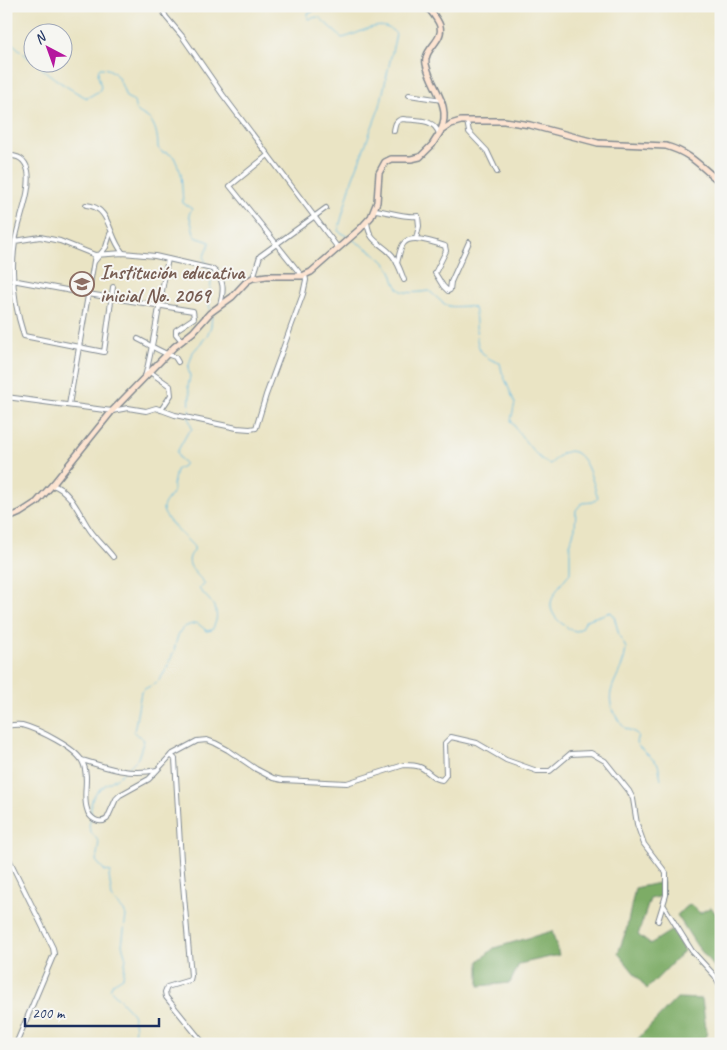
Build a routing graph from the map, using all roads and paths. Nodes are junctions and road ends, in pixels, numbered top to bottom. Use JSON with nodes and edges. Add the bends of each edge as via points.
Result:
{"nodes":[{"id":1,"x":161,"y":6,"type":"edge"},
{"id":2,"x":427,"y":6,"type":"edge"},
{"id":3,"x":409,"y":96,"type":"dead end"},
{"id":4,"x":442,"y":100,"type":"junction"},
{"id":5,"x":467,"y":121,"type":"junction"},
{"id":6,"x":394,"y":131,"type":"dead end"},
{"id":7,"x":440,"y":132,"type":"junction"},
{"id":8,"x":6,"y":154,"type":"edge"},
{"id":9,"x":268,"y":155,"type":"junction"},
{"id":10,"x":497,"y":172,"type":"dead end"},
{"id":11,"x":721,"y":183,"type":"edge"},
{"id":12,"x":86,"y":204,"type":"dead end"},
{"id":13,"x":326,"y":208,"type":"dead end"},
{"id":14,"x":374,"y":210,"type":"junction"},
{"id":15,"x":314,"y":217,"type":"junction"},
{"id":16,"x":367,"y":222,"type":"junction"},
{"id":17,"x":110,"y":232,"type":"junction"},
{"id":18,"x":416,"y":239,"type":"junction"},
{"id":19,"x":15,"y":241,"type":"junction"},
{"id":20,"x":469,"y":242,"type":"dead end"},
{"id":21,"x":275,"y":244,"type":"junction"},
{"id":22,"x":338,"y":248,"type":"junction"},
{"id":23,"x":123,"y":253,"type":"junction"},
{"id":24,"x":98,"y":255,"type":"junction"},
{"id":25,"x":168,"y":259,"type":"junction"},
{"id":26,"x":397,"y":262,"type":"junction"},
{"id":27,"x":303,"y":276,"type":"junction"},
{"id":28,"x":254,"y":278,"type":"junction"},
{"id":29,"x":12,"y":280,"type":"junction"},
{"id":30,"x":404,"y":280,"type":"dead end"},
{"id":31,"x":113,"y":287,"type":"dead end"},
{"id":32,"x":88,"y":294,"type":"junction"},
{"id":33,"x":111,"y":298,"type":"junction"},
{"id":34,"x":159,"y":305,"type":"junction"},
{"id":35,"x":220,"y":306,"type":"junction"},
{"id":36,"x":138,"y":339,"type":"dead end"},
{"id":37,"x":182,"y":340,"type":"junction"},
{"id":38,"x":153,"y":346,"type":"junction"},
{"id":39,"x":79,"y":348,"type":"junction"},
{"id":40,"x":167,"y":355,"type":"junction"},
{"id":41,"x":178,"y":362,"type":"dead end"},
{"id":42,"x":150,"y":372,"type":"junction"},
{"id":43,"x":145,"y":377,"type":"junction"},
{"id":44,"x":6,"y":397,"type":"edge"},
{"id":45,"x":69,"y":405,"type":"junction"},
{"id":46,"x":161,"y":410,"type":"junction"},
{"id":47,"x":112,"y":411,"type":"junction"},
{"id":48,"x":52,"y":485,"type":"junction"},
{"id":49,"x":6,"y":519,"type":"edge"},
{"id":50,"x":114,"y":557,"type":"dead end"},
{"id":51,"x":6,"y":726,"type":"edge"},
{"id":52,"x":171,"y":754,"type":"junction"},
{"id":53,"x":82,"y":760,"type":"junction"},
{"id":54,"x":157,"y":770,"type":"junction"},
{"id":55,"x":6,"y":853,"type":"edge"},
{"id":56,"x":664,"y":906,"type":"junction"},
{"id":57,"x":658,"y":922,"type":"dead end"},
{"id":58,"x":721,"y":987,"type":"edge"},
{"id":59,"x":16,"y":1044,"type":"edge"},
{"id":60,"x":204,"y":1044,"type":"edge"}],
"edges":[{"from":1,"to":9,"type":"street"},
{"from":2,"to":4,"type":"street","via":[[440,30],[427,53],[426,62]]},
{"from":3,"to":4,"type":"street"},
{"from":4,"to":7,"type":"street","via":[[445,116]]},
{"from":5,"to":7,"type":"street","via":[[451,124]]},
{"from":5,"to":10,"type":"street","via":[[469,132],[487,151]]},
{"from":5,"to":11,"type":"street","via":[[530,125],[608,145],[675,148],[692,157]]},
{"from":6,"to":7,"type":"street","via":[[396,123],[403,119],[431,122]]},
{"from":7,"to":14,"type":"street","via":[[420,157],[391,159],[384,164],[379,173]]},
{"from":8,"to":19,"type":"street","via":[[24,160],[28,172]]},
{"from":9,"to":15,"type":"street"},
{"from":9,"to":21,"type":"street","via":[[230,186]]},
{"from":12,"to":17,"type":"street","via":[[98,208],[107,220]]},
{"from":13,"to":15,"type":"street"},
{"from":14,"to":16,"type":"street"},
{"from":14,"to":18,"type":"street","via":[[418,216]]},
{"from":15,"to":21,"type":"street"},
{"from":15,"to":22,"type":"street"},
{"from":16,"to":22,"type":"street"},
{"from":16,"to":26,"type":"street","via":[[373,240]]},
{"from":17,"to":23,"type":"street"},
{"from":17,"to":24,"type":"street","via":[[110,240]]},
{"from":18,"to":20,"type":"street","via":[[446,248],[435,273],[448,291]]},
{"from":18,"to":26,"type":"street","via":[[404,242]]},
{"from":19,"to":24,"type":"street","via":[[40,238],[60,241]]},
{"from":19,"to":29,"type":"street"},
{"from":21,"to":27,"type":"street"},
{"from":21,"to":28,"type":"street","via":[[260,256]]},
{"from":22,"to":27,"type":"street"},
{"from":23,"to":24,"type":"street"},
{"from":23,"to":25,"type":"street"},
{"from":24,"to":32,"type":"street"},
{"from":25,"to":34,"type":"street"},
{"from":25,"to":35,"type":"street","via":[[213,269],[222,282]]},
{"from":26,"to":30,"type":"street"},
{"from":27,"to":28,"type":"street"},
{"from":27,"to":46,"type":"street","via":[[306,280],[303,294],[256,428],[237,428]]},
{"from":28,"to":35,"type":"street"},
{"from":29,"to":32,"type":"street"},
{"from":29,"to":39,"type":"street","via":[[16,312],[24,336]]},
{"from":31,"to":33,"type":"street"},
{"from":32,"to":33,"type":"street"},
{"from":32,"to":39,"type":"street"},
{"from":33,"to":34,"type":"street"},
{"from":33,"to":39,"type":"street","via":[[104,352]]},
{"from":34,"to":37,"type":"street","via":[[195,313],[194,318],[176,330]]},
{"from":34,"to":38,"type":"street"},
{"from":35,"to":37,"type":"street"},
{"from":36,"to":38,"type":"street"},
{"from":37,"to":40,"type":"street"},
{"from":38,"to":40,"type":"street"},
{"from":38,"to":43,"type":"street"},
{"from":39,"to":45,"type":"street"},
{"from":40,"to":41,"type":"street","via":[[175,357]]},
{"from":40,"to":42,"type":"street"},
{"from":42,"to":43,"type":"street"},
{"from":42,"to":46,"type":"street","via":[[170,386],[171,395]]},
{"from":43,"to":47,"type":"street"},
{"from":44,"to":45,"type":"street"},
{"from":45,"to":47,"type":"street"},
{"from":46,"to":47,"type":"street","via":[[128,408]]},
{"from":47,"to":48,"type":"street"},
{"from":48,"to":49,"type":"street","via":[[31,507]]},
{"from":48,"to":50,"type":"street","via":[[61,489]]},
{"from":51,"to":53,"type":"street","via":[[28,727],[72,750]]},
{"from":52,"to":54,"type":"street"},
{"from":52,"to":56,"type":"street","via":[[197,741],[208,740],[273,778],[347,783],[404,765],[422,768],[442,780],[446,775],[445,742],[451,737],[477,743],[506,760],[537,771],[550,771],[570,754],[591,753],[616,773],[633,799],[644,844],[666,873]]},
{"from":52,"to":60,"type":"street","via":[[175,759],[191,976],[190,980],[167,987],[165,992]]},
{"from":53,"to":54,"type":"street","via":[[132,773]]},
{"from":53,"to":54,"type":"street","via":[[87,779],[87,809],[91,817],[99,821],[107,819],[120,795],[149,779]]},
{"from":55,"to":59,"type":"street","via":[[54,954]]},
{"from":56,"to":57,"type":"street"},
{"from":56,"to":58,"type":"street"}]}
